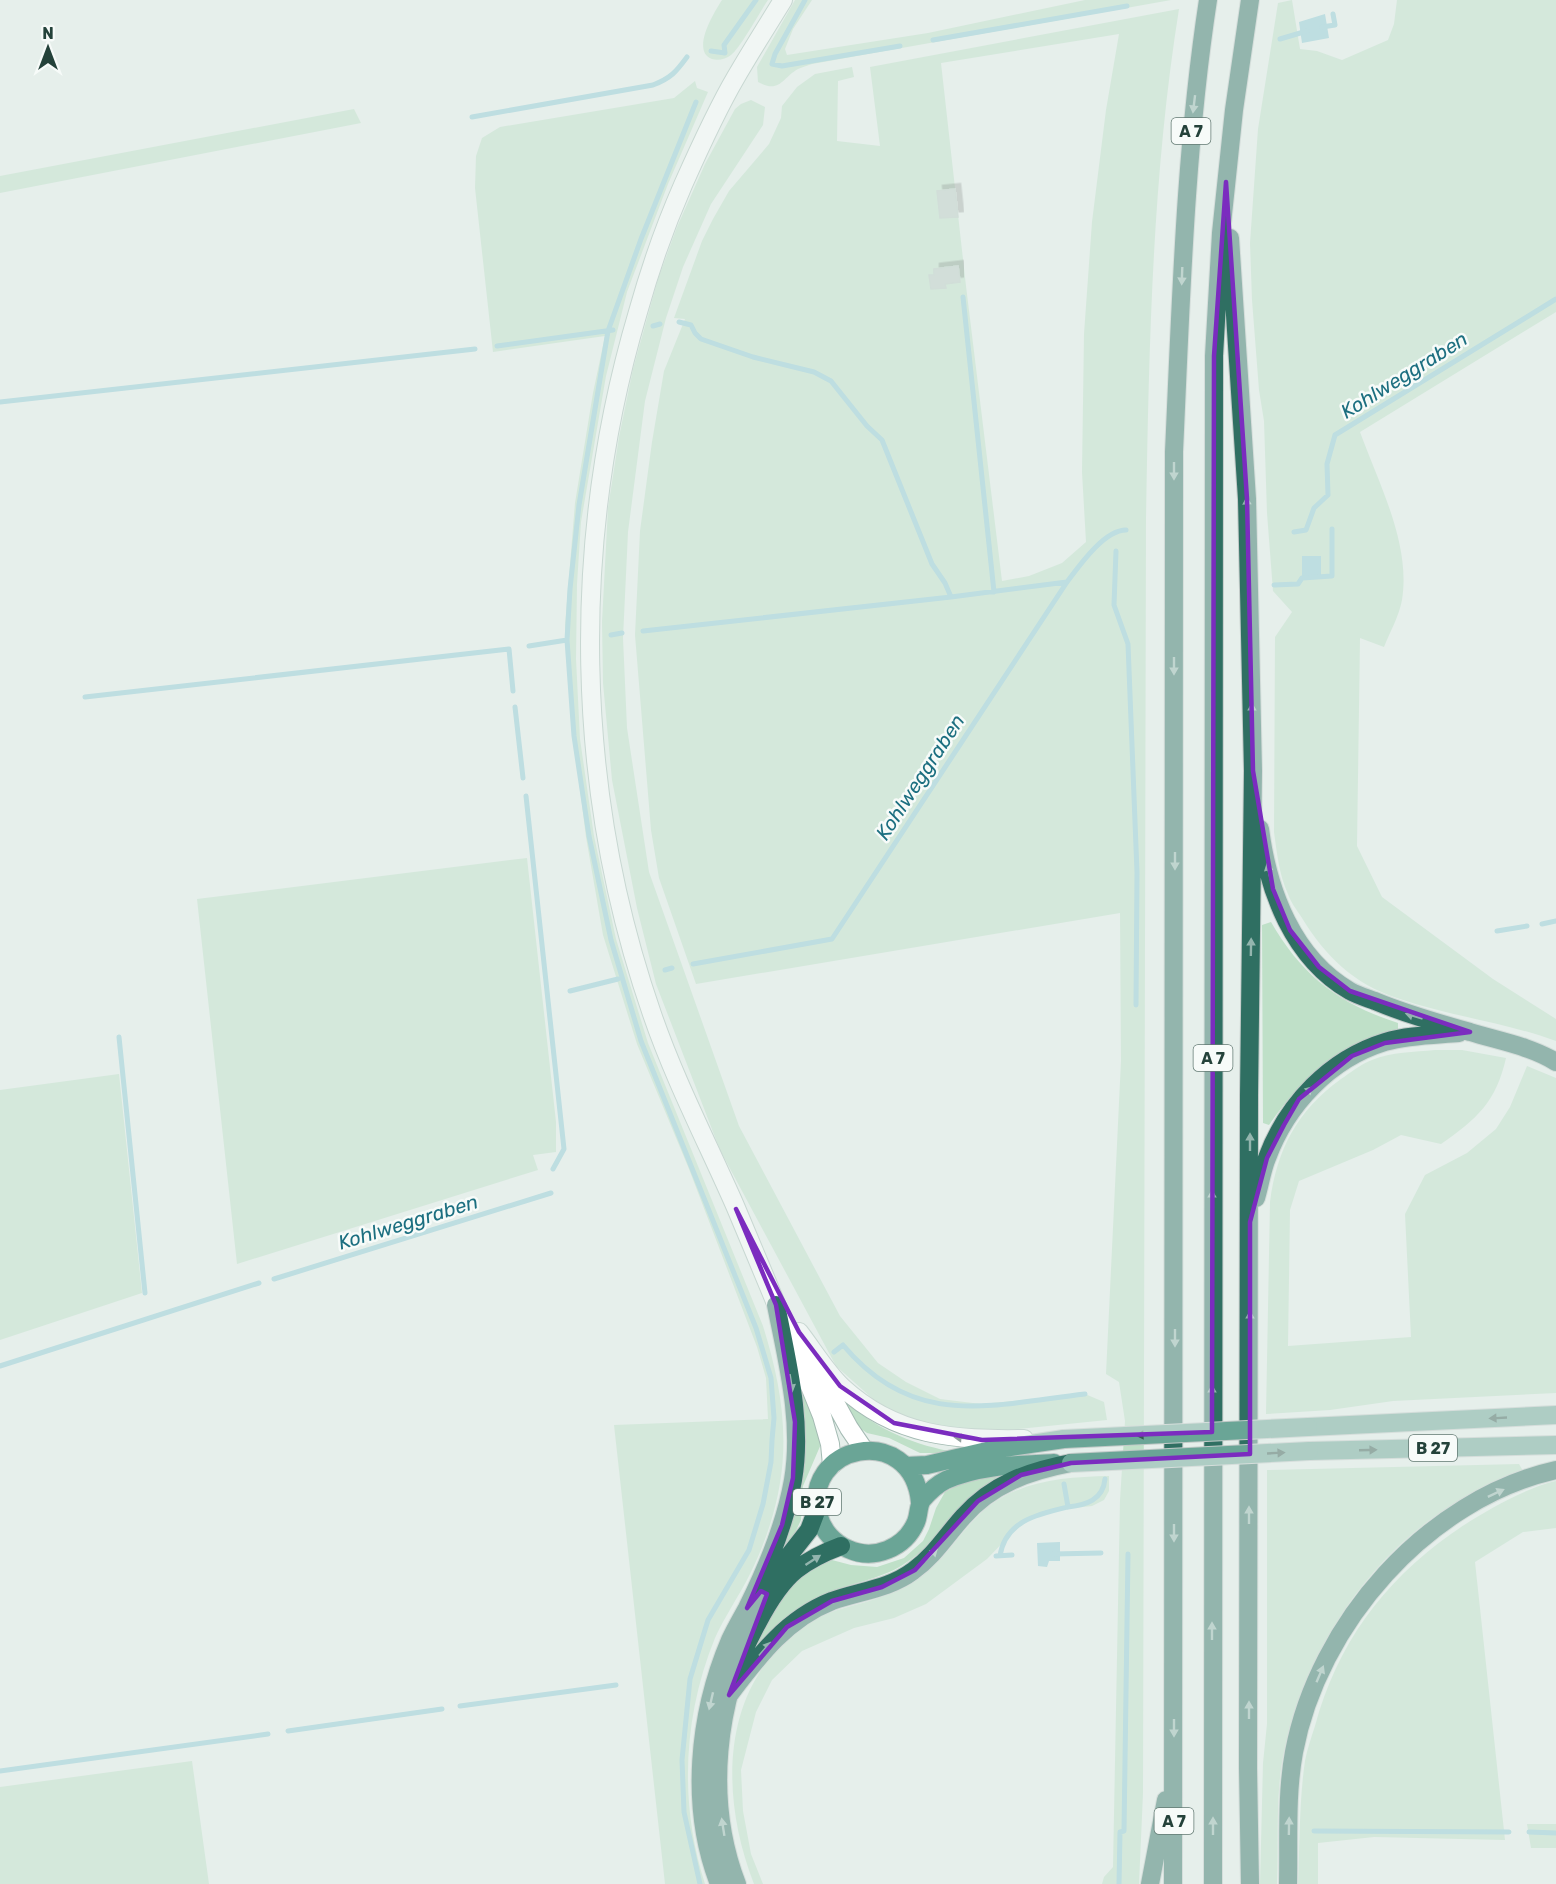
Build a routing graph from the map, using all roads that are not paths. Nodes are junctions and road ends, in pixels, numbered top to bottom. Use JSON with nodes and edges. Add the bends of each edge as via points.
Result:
{"nodes":[{"id":1,"x":783,"y":0,"type":"edge"},
{"id":2,"x":1208,"y":0,"type":"edge"},
{"id":3,"x":1250,"y":0,"type":"edge"},
{"id":4,"x":1226,"y":182,"type":"junction"},
{"id":5,"x":1253,"y":771,"type":"junction"},
{"id":6,"x":1470,"y":1032,"type":"junction"},
{"id":7,"x":1556,"y":1062,"type":"edge"},
{"id":8,"x":736,"y":1209,"type":"junction"},
{"id":9,"x":1250,"y":1222,"type":"junction"},
{"id":10,"x":776,"y":1305,"type":"junction"},
{"id":11,"x":799,"y":1332,"type":"junction"},
{"id":12,"x":1556,"y":1415,"type":"edge"},
{"id":13,"x":1064,"y":1439,"type":"junction"},
{"id":14,"x":1556,"y":1445,"type":"edge"},
{"id":15,"x":864,"y":1450,"type":"junction"},
{"id":16,"x":1071,"y":1462,"type":"junction"},
{"id":17,"x":832,"y":1465,"type":"junction"},
{"id":18,"x":906,"y":1466,"type":"junction"},
{"id":19,"x":1556,"y":1470,"type":"edge"},
{"id":20,"x":920,"y":1502,"type":"junction"},
{"id":21,"x":817,"y":1509,"type":"junction"},
{"id":22,"x":841,"y":1546,"type":"junction"},
{"id":23,"x":747,"y":1608,"type":"junction"},
{"id":24,"x":729,"y":1695,"type":"junction"},
{"id":25,"x":1174,"y":1758,"type":"junction"},
{"id":26,"x":719,"y":1884,"type":"edge"},
{"id":27,"x":737,"y":1884,"type":"edge"},
{"id":28,"x":1150,"y":1884,"type":"edge"},
{"id":29,"x":1173,"y":1884,"type":"edge"},
{"id":30,"x":1213,"y":1884,"type":"edge"},
{"id":31,"x":1250,"y":1884,"type":"edge"},
{"id":32,"x":1288,"y":1884,"type":"edge"}],
"edges":[{"from":1,"to":8,"type":"main road","via":[[734,79],[682,186],[650,271],[626,353],[606,446],[593,542],[590,702],[614,875],[652,1015]]},
{"from":2,"to":25,"type":"highway","number":"A 7","one_way":true,"via":[[1184,217],[1174,452]]},
{"from":3,"to":4,"type":"highway","number":"A 7"},
{"from":5,"to":4,"type":"highway","one_way":true,"via":[[1246,499]]},
{"from":30,"to":4,"type":"highway","number":"A 7","one_way":true,"via":[[1214,356]]},
{"from":6,"to":5,"type":"highway","one_way":true,"via":[[1397,1011],[1350,991],[1319,967],[1290,930],[1273,889]]},
{"from":9,"to":5,"type":"highway","one_way":true},
{"from":6,"to":7,"type":"highway","via":[[1521,1046]]},
{"from":9,"to":6,"type":"highway","one_way":true,"via":[[1271,1149],[1299,1099],[1325,1074],[1352,1056],[1385,1042]]},
{"from":8,"to":10,"type":"main road"},
{"from":8,"to":11,"type":"main road"},
{"from":31,"to":9,"type":"highway","one_way":true},
{"from":10,"to":17,"type":"main road","via":[[822,1416]]},
{"from":10,"to":23,"type":"highway","one_way":true,"via":[[792,1389],[793,1478],[782,1525]]},
{"from":13,"to":11,"type":"main road","one_way":true,"via":[[955,1438],[894,1423],[840,1386]]},
{"from":11,"to":15,"type":"main road","via":[[829,1394]]},
{"from":12,"to":13,"type":"main road","number":"B 27","one_way":true,"bridge":true},
{"from":13,"to":18,"type":"main road","number":"B 27"},
{"from":16,"to":14,"type":"main road","number":"B 27","one_way":true,"bridge":true},
{"from":15,"to":17,"type":"main road","number":"B 27"},
{"from":15,"to":18,"type":"main road","via":[[886,1454]]},
{"from":16,"to":20,"type":"main road","number":"B 27","via":[[1016,1465],[965,1474],[945,1480]]},
{"from":24,"to":16,"type":"highway","one_way":true,"via":[[771,1642],[808,1612],[904,1577],[935,1553],[978,1501],[1021,1475]]},
{"from":17,"to":21,"type":"main road","number":"B 27","via":[[818,1490]]},
{"from":18,"to":20,"type":"main road","via":[[916,1482]]},
{"from":32,"to":19,"type":"highway","one_way":true,"via":[[1294,1750],[1314,1687],[1342,1630],[1388,1570],[1445,1521],[1511,1485]]},
{"from":20,"to":22,"type":"main road","via":[[912,1530],[889,1550],[859,1553]]},
{"from":21,"to":22,"type":"main road","number":"B 27","via":[[825,1530]]},
{"from":21,"to":23,"type":"highway","via":[[809,1530]]},
{"from":24,"to":22,"type":"highway","one_way":true,"via":[[746,1643],[779,1589],[796,1570]]},
{"from":23,"to":26,"type":"highway","one_way":true,"via":[[721,1662],[702,1753],[701,1798]]},
{"from":27,"to":24,"type":"highway","one_way":true,"via":[[726,1843],[719,1782],[718,1751]]},
{"from":25,"to":28,"type":"highway"},
{"from":25,"to":29,"type":"highway","number":"A 7"}]}
